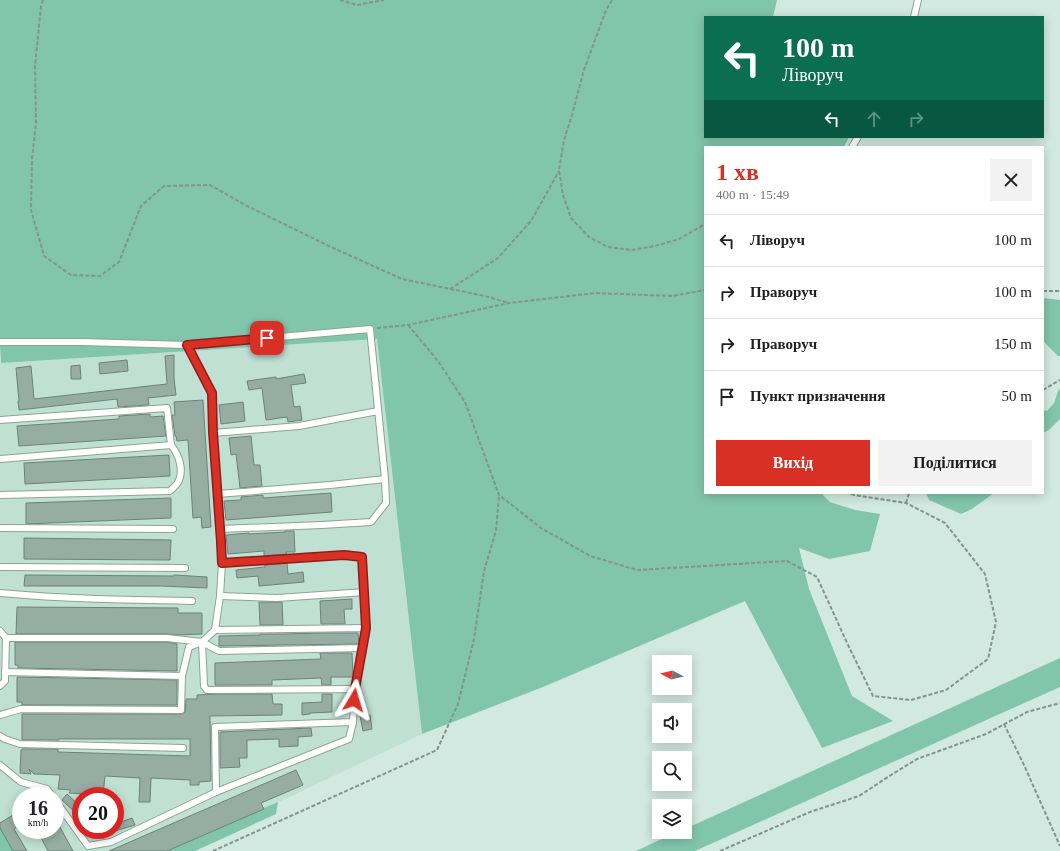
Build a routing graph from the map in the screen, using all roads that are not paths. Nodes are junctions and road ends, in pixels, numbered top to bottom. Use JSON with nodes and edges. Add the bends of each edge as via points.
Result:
{"nodes":[{"id":1,"x":918,"y":0,"type":"edge"},
{"id":2,"x":914,"y":16,"type":"edge"},
{"id":3,"x":0,"y":342,"type":"edge"},
{"id":4,"x":187,"y":345,"type":"junction"},
{"id":5,"x":378,"y":411,"type":"junction"},
{"id":6,"x":0,"y":420,"type":"edge"},
{"id":7,"x":213,"y":432,"type":"junction"},
{"id":8,"x":171,"y":445,"type":"junction"},
{"id":9,"x":0,"y":459,"type":"edge"},
{"id":10,"x":385,"y":479,"type":"junction"},
{"id":11,"x":217,"y":494,"type":"junction"},
{"id":12,"x":0,"y":495,"type":"edge"},
{"id":13,"x":0,"y":528,"type":"edge"},
{"id":14,"x":173,"y":529,"type":"dead end"},
{"id":15,"x":220,"y":529,"type":"junction"},
{"id":16,"x":222,"y":563,"type":"junction"},
{"id":17,"x":0,"y":567,"type":"edge"},
{"id":18,"x":186,"y":568,"type":"dead end"},
{"id":19,"x":365,"y":592,"type":"junction"},
{"id":20,"x":0,"y":593,"type":"edge"},
{"id":21,"x":220,"y":596,"type":"junction"},
{"id":22,"x":192,"y":602,"type":"dead end"},
{"id":23,"x":366,"y":628,"type":"junction"},
{"id":24,"x":215,"y":630,"type":"junction"},
{"id":25,"x":0,"y":631,"type":"edge"},
{"id":26,"x":6,"y":638,"type":"junction"},
{"id":27,"x":202,"y":642,"type":"junction"},
{"id":28,"x":363,"y":648,"type":"junction"},
{"id":29,"x":5,"y":672,"type":"junction"},
{"id":30,"x":182,"y":676,"type":"junction"},
{"id":31,"x":0,"y":686,"type":"edge"},
{"id":32,"x":355,"y":689,"type":"junction"},
{"id":33,"x":0,"y":715,"type":"edge"},
{"id":34,"x":353,"y":722,"type":"junction"},
{"id":35,"x":0,"y":736,"type":"edge"},
{"id":36,"x":183,"y":748,"type":"dead end"},
{"id":37,"x":0,"y":765,"type":"edge"},
{"id":38,"x":40,"y":787,"type":"edge"},
{"id":39,"x":216,"y":792,"type":"junction"},
{"id":40,"x":64,"y":813,"type":"edge"}],
"edges":[{"from":1,"to":2,"type":"lane"},
{"from":3,"to":4,"type":"lane"},
{"from":4,"to":5,"type":"lane","via":[[370,329]]},
{"from":4,"to":7,"type":"lane","via":[[212,393]]},
{"from":5,"to":7,"type":"lane","via":[[299,426]]},
{"from":5,"to":10,"type":"lane"},
{"from":6,"to":8,"type":"lane","via":[[167,408]]},
{"from":7,"to":11,"type":"lane"},
{"from":8,"to":9,"type":"lane"},
{"from":8,"to":12,"type":"lane","via":[[180,461],[180,474],[170,491]]},
{"from":10,"to":11,"type":"lane"},
{"from":10,"to":15,"type":"lane","via":[[386,503],[372,522]]},
{"from":11,"to":15,"type":"lane"},
{"from":13,"to":14,"type":"lane"},
{"from":15,"to":16,"type":"lane"},
{"from":16,"to":19,"type":"lane","via":[[344,555],[362,557]]},
{"from":16,"to":21,"type":"lane"},
{"from":17,"to":18,"type":"lane"},
{"from":19,"to":21,"type":"lane","via":[[277,598]]},
{"from":19,"to":23,"type":"lane"},
{"from":20,"to":22,"type":"lane"},
{"from":21,"to":24,"type":"lane"},
{"from":23,"to":24,"type":"lane"},
{"from":23,"to":28,"type":"lane"},
{"from":24,"to":27,"type":"lane"},
{"from":25,"to":26,"type":"lane"},
{"from":26,"to":27,"type":"lane","via":[[167,638]]},
{"from":26,"to":29,"type":"lane"},
{"from":27,"to":28,"type":"lane","via":[[219,651]]},
{"from":27,"to":30,"type":"lane","via":[[189,647]]},
{"from":27,"to":32,"type":"lane","via":[[204,686],[207,690]]},
{"from":28,"to":32,"type":"lane"},
{"from":29,"to":30,"type":"lane"},
{"from":29,"to":31,"type":"lane","via":[[5,680]]},
{"from":30,"to":33,"type":"lane","via":[[181,710],[21,709]]},
{"from":32,"to":34,"type":"lane"},
{"from":34,"to":39,"type":"lane","via":[[349,739]]},
{"from":34,"to":39,"type":"lane","via":[[215,727]]},
{"from":35,"to":36,"type":"lane","via":[[20,744]]},
{"from":37,"to":38,"type":"lane","via":[[21,782]]},
{"from":39,"to":40,"type":"lane","via":[[111,842],[88,846]]}]}
